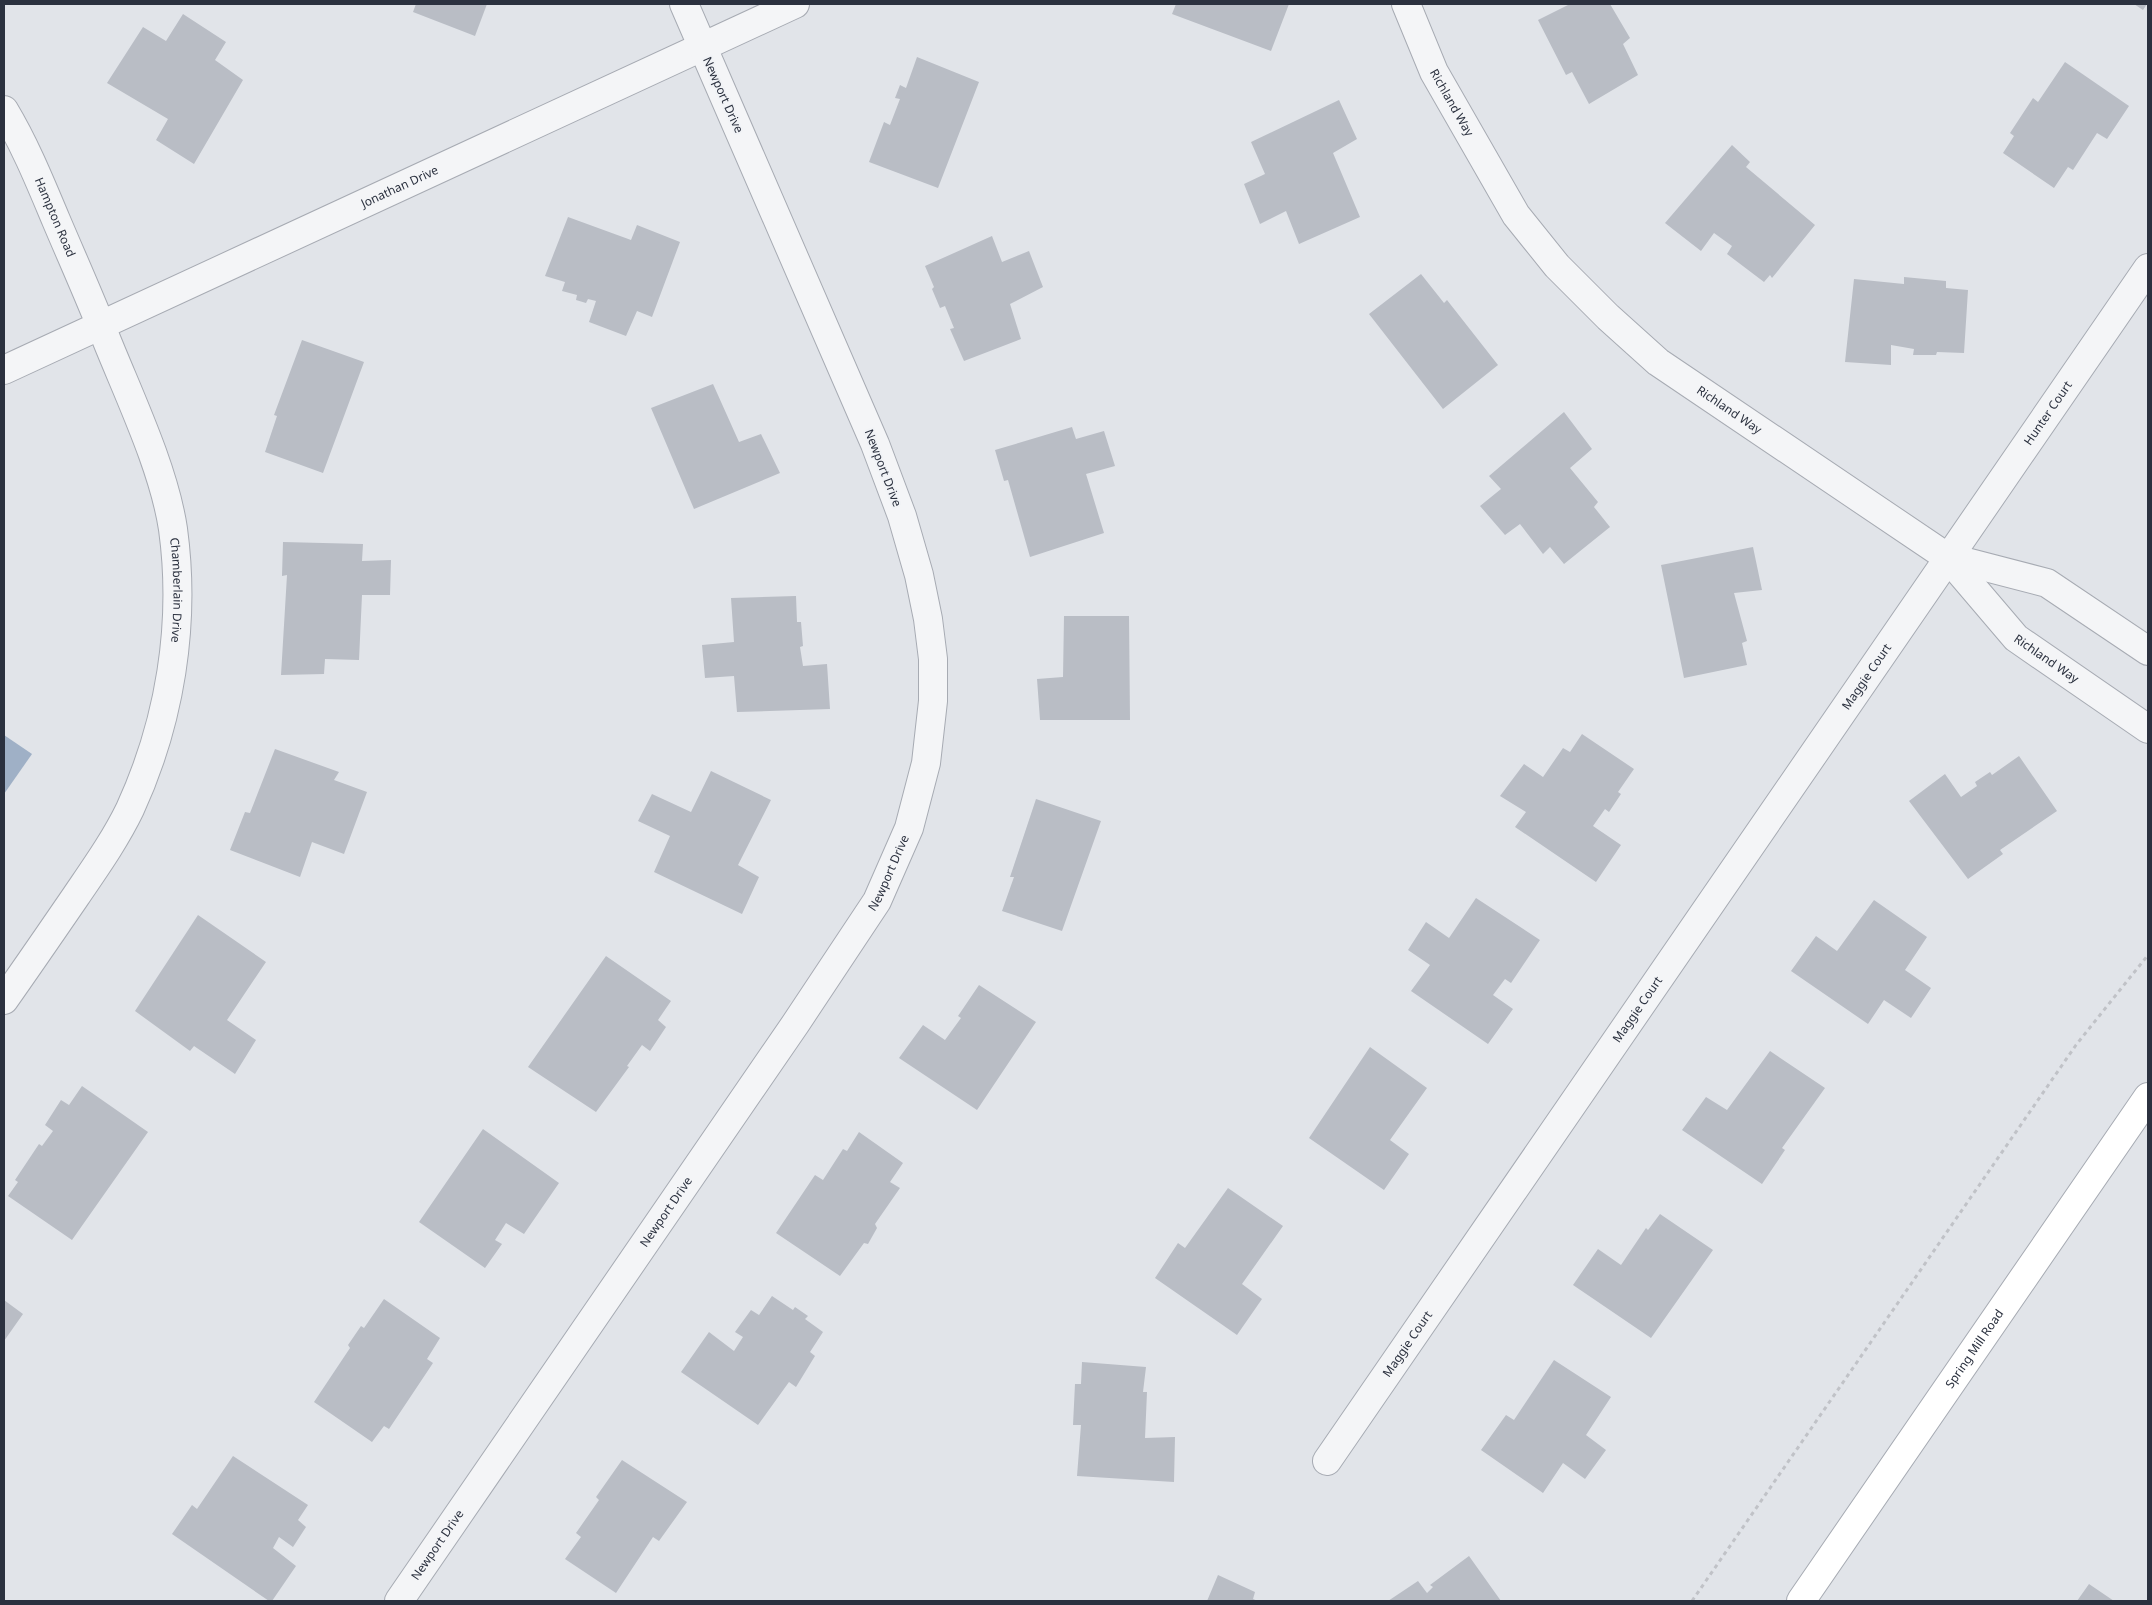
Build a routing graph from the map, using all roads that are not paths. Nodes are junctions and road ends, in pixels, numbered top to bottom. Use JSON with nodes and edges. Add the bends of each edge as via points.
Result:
{"nodes":[{"id":1,"x":684,"y":4,"type":"edge"},
{"id":2,"x":795,"y":4,"type":"edge"},
{"id":3,"x":1406,"y":4,"type":"edge"},
{"id":4,"x":702,"y":47,"type":"junction"},
{"id":5,"x":4,"y":110,"type":"edge"},
{"id":6,"x":2148,"y":268,"type":"edge"},
{"id":7,"x":101,"y":326,"type":"junction"},
{"id":8,"x":4,"y":370,"type":"edge"},
{"id":9,"x":1947,"y":558,"type":"junction"},
{"id":10,"x":2148,"y":651,"type":"edge"},
{"id":11,"x":2148,"y":729,"type":"edge"},
{"id":12,"x":4,"y":1000,"type":"edge"},
{"id":13,"x":2148,"y":1097,"type":"edge"},
{"id":14,"x":1327,"y":1461,"type":"dead end"},
{"id":15,"x":399,"y":1601,"type":"edge"},
{"id":16,"x":1801,"y":1601,"type":"edge"}],
"edges":[{"from":1,"to":4,"type":"street","name":"Newport Drive"},
{"from":2,"to":4,"type":"street","name":"Jonathan Drive"},
{"from":3,"to":9,"type":"street","name":"Richland Way","via":[[1434,72],[1511,207],[1557,266],[1658,362]]},
{"from":4,"to":7,"type":"street","name":"Jonathan Drive"},
{"from":4,"to":15,"type":"street","name":"Newport Drive","via":[[875,444],[902,516],[919,575],[933,660],[933,701],[926,763],[909,828],[877,901]]},
{"from":5,"to":7,"type":"street","name":"Hampton Road","via":[[21,139]]},
{"from":6,"to":9,"type":"street","name":"Hunter Court"},
{"from":7,"to":8,"type":"street","name":"Jonathan Drive"},
{"from":7,"to":12,"type":"street","name":"Chamberlain Drive","via":[[161,482],[172,528],[177,571],[172,672],[163,717],[129,811],[103,856]]},
{"from":9,"to":10,"type":"street","via":[[2047,583]]},
{"from":9,"to":11,"type":"street","name":"Richland Way","via":[[2016,638]]},
{"from":9,"to":14,"type":"street","name":"Maggie Court"},
{"from":13,"to":16,"type":"street","name":"Spring Mill Road"}]}
